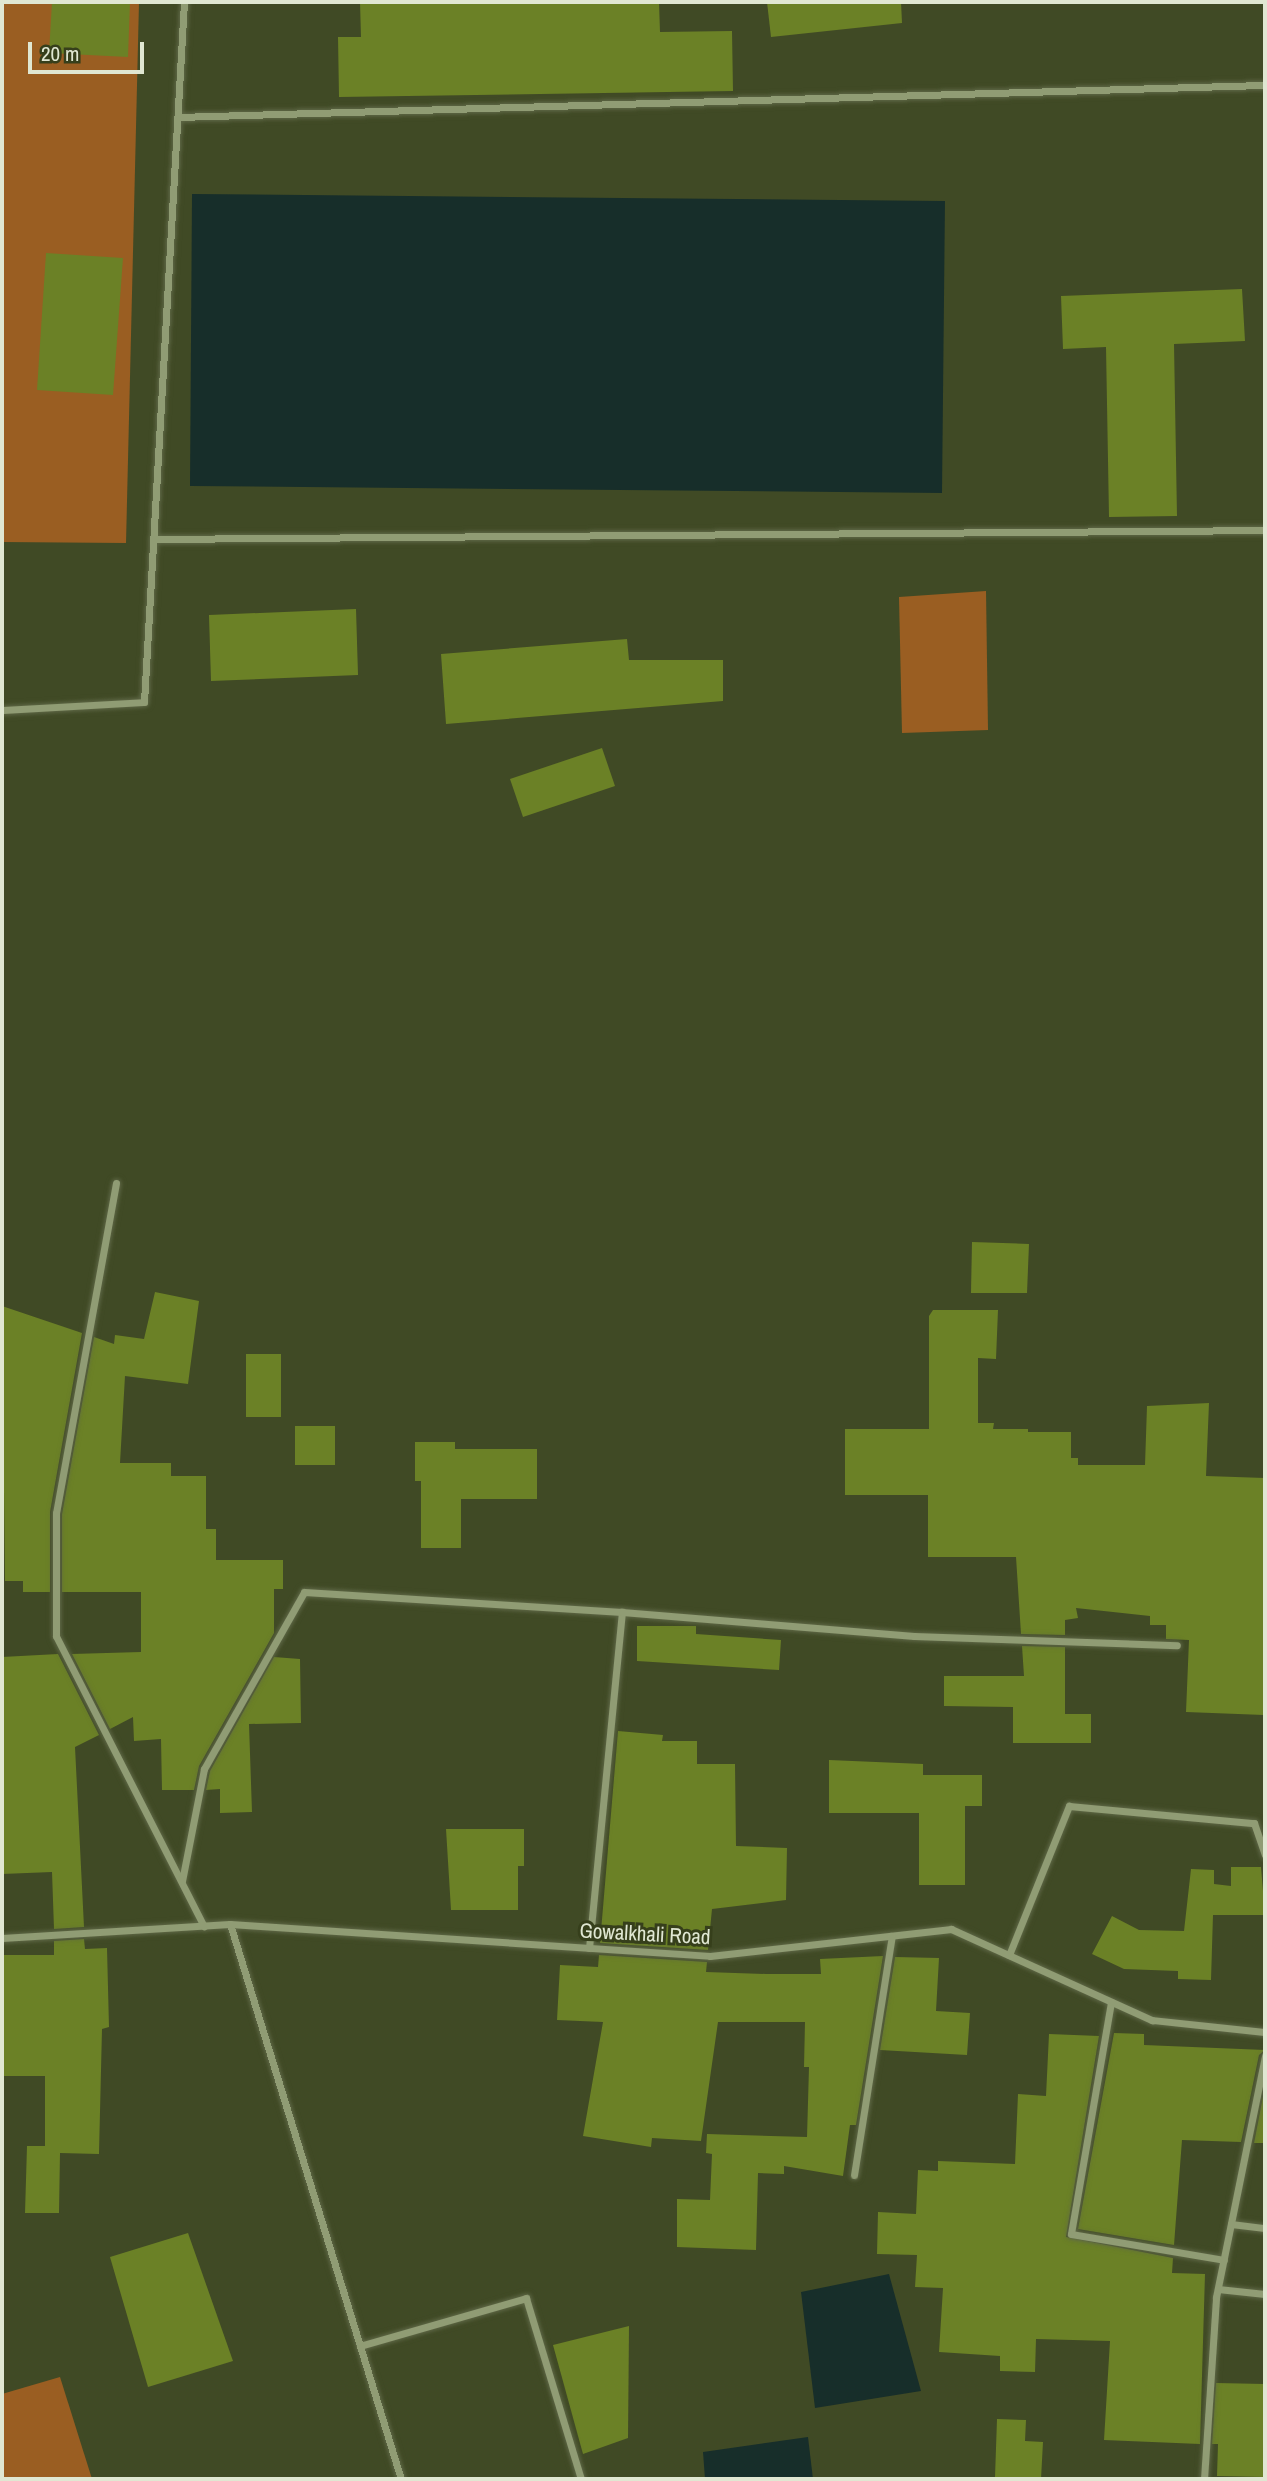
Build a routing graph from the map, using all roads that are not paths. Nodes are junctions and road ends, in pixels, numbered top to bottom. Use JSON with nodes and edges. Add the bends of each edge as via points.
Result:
{"nodes":[{"id":1,"x":184,"y":2,"type":"edge"},
{"id":2,"x":1265,"y":85,"type":"edge"},
{"id":3,"x":178,"y":117,"type":"junction"},
{"id":4,"x":1265,"y":530,"type":"edge"},
{"id":5,"x":154,"y":538,"type":"junction"},
{"id":6,"x":2,"y":710,"type":"edge"},
{"id":7,"x":116,"y":1183,"type":"dead end"},
{"id":8,"x":622,"y":1612,"type":"junction"},
{"id":9,"x":1177,"y":1645,"type":"dead end"},
{"id":10,"x":1265,"y":1855,"type":"edge"},
{"id":11,"x":182,"y":1882,"type":"junction"},
{"id":12,"x":230,"y":1924,"type":"junction"},
{"id":13,"x":204,"y":1926,"type":"junction"},
{"id":14,"x":892,"y":1936,"type":"junction"},
{"id":15,"x":2,"y":1938,"type":"edge"},
{"id":16,"x":589,"y":1948,"type":"junction"},
{"id":17,"x":1009,"y":1955,"type":"junction"},
{"id":18,"x":1111,"y":2002,"type":"junction"},
{"id":19,"x":1265,"y":2032,"type":"edge"},
{"id":20,"x":1265,"y":2056,"type":"edge"},
{"id":21,"x":855,"y":2175,"type":"dead end"},
{"id":22,"x":1231,"y":2224,"type":"junction"},
{"id":23,"x":1265,"y":2228,"type":"edge"},
{"id":24,"x":1224,"y":2260,"type":"junction"},
{"id":25,"x":1218,"y":2289,"type":"junction"},
{"id":26,"x":1265,"y":2294,"type":"edge"},
{"id":27,"x":360,"y":2346,"type":"junction"},
{"id":28,"x":401,"y":2479,"type":"edge"},
{"id":29,"x":581,"y":2479,"type":"edge"},
{"id":30,"x":1204,"y":2479,"type":"edge"}],
"edges":[{"from":1,"to":3,"type":"street"},
{"from":2,"to":3,"type":"street"},
{"from":3,"to":5,"type":"street"},
{"from":4,"to":5,"type":"street"},
{"from":5,"to":6,"type":"street","via":[[144,702]]},
{"from":7,"to":11,"type":"street","via":[[56,1513],[56,1636]]},
{"from":8,"to":9,"type":"street","via":[[914,1636]]},
{"from":8,"to":11,"type":"street","via":[[304,1592],[204,1769]]},
{"from":8,"to":16,"type":"street"},
{"from":10,"to":17,"type":"street","via":[[1254,1823],[1069,1806]]},
{"from":11,"to":13,"type":"street"},
{"from":12,"to":13,"type":"street","name":"Gowalkhali Road"},
{"from":12,"to":16,"type":"street","name":"Gowalkhali Road"},
{"from":12,"to":27,"type":"street"},
{"from":13,"to":15,"type":"street","name":"Gowalkhali Road"},
{"from":14,"to":16,"type":"street","name":"Gowalkhali Road","via":[[710,1956]]},
{"from":14,"to":17,"type":"street","name":"Gowalkhali Road","via":[[951,1929]]},
{"from":14,"to":21,"type":"street"},
{"from":17,"to":18,"type":"street","name":"Gowalkhali Road"},
{"from":18,"to":19,"type":"street","name":"Gowalkhali Road","via":[[1152,2020]]},
{"from":18,"to":24,"type":"street","via":[[1070,2235]]},
{"from":20,"to":22,"type":"street"},
{"from":22,"to":23,"type":"street"},
{"from":22,"to":24,"type":"street"},
{"from":24,"to":25,"type":"street"},
{"from":25,"to":26,"type":"street"},
{"from":25,"to":30,"type":"street"},
{"from":27,"to":28,"type":"street"},
{"from":27,"to":29,"type":"street","via":[[526,2298]]}]}
